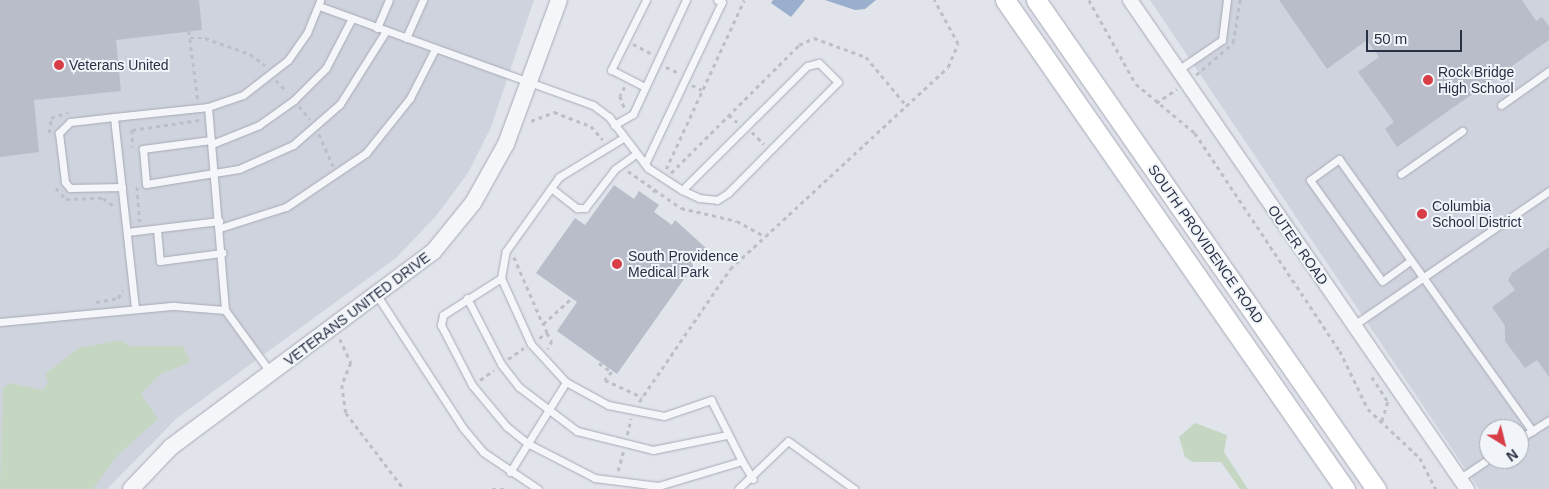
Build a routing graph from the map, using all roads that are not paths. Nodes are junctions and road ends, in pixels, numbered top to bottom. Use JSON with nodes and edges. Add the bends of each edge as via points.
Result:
{"nodes":[{"id":1,"x":389,"y":0,"type":"edge"},
{"id":2,"x":423,"y":0,"type":"edge"},
{"id":3,"x":559,"y":0,"type":"edge"},
{"id":4,"x":646,"y":0,"type":"edge"},
{"id":5,"x":686,"y":0,"type":"edge"},
{"id":6,"x":717,"y":0,"type":"edge"},
{"id":7,"x":1005,"y":0,"type":"edge"},
{"id":8,"x":1036,"y":0,"type":"edge"},
{"id":9,"x":1130,"y":0,"type":"edge"},
{"id":10,"x":1227,"y":0,"type":"edge"},
{"id":11,"x":319,"y":3,"type":"edge"},
{"id":12,"x":352,"y":18,"type":"junction"},
{"id":13,"x":377,"y":28,"type":"junction"},
{"id":14,"x":386,"y":31,"type":"junction"},
{"id":15,"x":406,"y":38,"type":"junction"},
{"id":16,"x":435,"y":49,"type":"junction"},
{"id":17,"x":1178,"y":70,"type":"junction"},
{"id":18,"x":1549,"y":71,"type":"edge"},
{"id":19,"x":527,"y":82,"type":"junction"},
{"id":20,"x":645,"y":87,"type":"junction"},
{"id":21,"x":1501,"y":105,"type":"dead end"},
{"id":22,"x":208,"y":108,"type":"junction"},
{"id":23,"x":114,"y":117,"type":"junction"},
{"id":24,"x":614,"y":125,"type":"junction"},
{"id":25,"x":1462,"y":131,"type":"dead end"},
{"id":26,"x":623,"y":138,"type":"junction"},
{"id":27,"x":211,"y":142,"type":"junction"},
{"id":28,"x":636,"y":154,"type":"junction"},
{"id":29,"x":645,"y":164,"type":"junction"},
{"id":30,"x":1401,"y":174,"type":"dead end"},
{"id":31,"x":215,"y":175,"type":"junction"},
{"id":32,"x":122,"y":187,"type":"junction"},
{"id":33,"x":551,"y":188,"type":"junction"},
{"id":34,"x":682,"y":190,"type":"junction"},
{"id":35,"x":1549,"y":191,"type":"edge"},
{"id":36,"x":220,"y":224,"type":"junction"},
{"id":37,"x":157,"y":228,"type":"junction"},
{"id":38,"x":127,"y":232,"type":"junction"},
{"id":39,"x":222,"y":253,"type":"junction"},
{"id":40,"x":1410,"y":261,"type":"junction"},
{"id":41,"x":500,"y":278,"type":"junction"},
{"id":42,"x":1422,"y":278,"type":"junction"},
{"id":43,"x":378,"y":297,"type":"junction"},
{"id":44,"x":467,"y":298,"type":"junction"},
{"id":45,"x":135,"y":308,"type":"junction"},
{"id":46,"x":225,"y":310,"type":"junction"},
{"id":47,"x":0,"y":322,"type":"edge"},
{"id":48,"x":1354,"y":325,"type":"junction"},
{"id":49,"x":272,"y":373,"type":"junction"},
{"id":50,"x":566,"y":382,"type":"junction"},
{"id":51,"x":546,"y":410,"type":"junction"},
{"id":52,"x":1549,"y":420,"type":"edge"},
{"id":53,"x":1532,"y":431,"type":"junction"},
{"id":54,"x":1529,"y":433,"type":"edge"},
{"id":55,"x":727,"y":435,"type":"junction"},
{"id":56,"x":526,"y":444,"type":"junction"},
{"id":57,"x":742,"y":462,"type":"junction"},
{"id":58,"x":1479,"y":469,"type":"edge"},
{"id":59,"x":510,"y":472,"type":"junction"},
{"id":60,"x":753,"y":479,"type":"junction"},
{"id":61,"x":1463,"y":484,"type":"edge"},
{"id":62,"x":131,"y":489,"type":"edge"},
{"id":63,"x":538,"y":489,"type":"edge"},
{"id":64,"x":738,"y":489,"type":"edge"},
{"id":65,"x":854,"y":489,"type":"edge"},
{"id":66,"x":1345,"y":489,"type":"edge"},
{"id":67,"x":1376,"y":489,"type":"edge"}],
"edges":[{"from":1,"to":13,"type":"lane"},
{"from":2,"to":15,"type":"lane"},
{"from":3,"to":19,"type":"street","name":"VETERANS UNITED DRIVE"},
{"from":4,"to":20,"type":"lane","via":[[611,70]]},
{"from":5,"to":20,"type":"lane"},
{"from":6,"to":29,"type":"lane","via":[[722,2]]},
{"from":7,"to":66,"type":"main road","name":"SOUTH PROVIDENCE ROAD"},
{"from":8,"to":67,"type":"main road","name":"SOUTH PROVIDENCE ROAD"},
{"from":9,"to":17,"type":"street","name":"OUTER ROAD"},
{"from":10,"to":17,"type":"lane","via":[[1222,40]]},
{"from":11,"to":12,"type":"lane"},
{"from":11,"to":22,"type":"lane","via":[[288,60],[243,95]]},
{"from":12,"to":13,"type":"lane"},
{"from":12,"to":27,"type":"lane","via":[[326,68],[294,100],[259,125]]},
{"from":13,"to":14,"type":"lane"},
{"from":14,"to":15,"type":"lane"},
{"from":14,"to":31,"type":"lane","via":[[359,79],[317,127],[265,160]]},
{"from":15,"to":16,"type":"lane"},
{"from":16,"to":19,"type":"lane"},
{"from":16,"to":36,"type":"lane","via":[[410,98],[366,153],[340,174],[286,206]]},
{"from":17,"to":48,"type":"street","name":"OUTER ROAD"},
{"from":18,"to":21,"type":"lane"},
{"from":19,"to":24,"type":"lane","via":[[593,106]]},
{"from":19,"to":43,"type":"street","name":"VETERANS UNITED DRIVE","via":[[506,144],[473,203],[433,252]]},
{"from":20,"to":24,"type":"lane","via":[[629,116]]},
{"from":22,"to":23,"type":"lane"},
{"from":22,"to":27,"type":"lane"},
{"from":23,"to":32,"type":"lane"},
{"from":23,"to":32,"type":"lane","via":[[70,122],[62,126],[60,143],[70,188]]},
{"from":24,"to":26,"type":"lane"},
{"from":25,"to":30,"type":"lane"},
{"from":26,"to":28,"type":"lane"},
{"from":26,"to":33,"type":"lane","via":[[571,168]]},
{"from":27,"to":31,"type":"lane"},
{"from":27,"to":31,"type":"lane","via":[[143,149],[146,184]]},
{"from":28,"to":29,"type":"lane"},
{"from":28,"to":33,"type":"lane","via":[[615,170],[585,208],[577,208]]},
{"from":29,"to":34,"type":"lane"},
{"from":31,"to":36,"type":"lane"},
{"from":32,"to":38,"type":"lane"},
{"from":33,"to":41,"type":"lane","via":[[506,251]]},
{"from":34,"to":34,"type":"lane","via":[[717,200],[728,193],[838,82],[819,63],[807,66]]},
{"from":35,"to":42,"type":"lane"},
{"from":36,"to":37,"type":"lane"},
{"from":36,"to":39,"type":"lane"},
{"from":37,"to":38,"type":"lane"},
{"from":37,"to":39,"type":"lane","via":[[160,261]]},
{"from":38,"to":45,"type":"lane"},
{"from":39,"to":46,"type":"lane"},
{"from":40,"to":40,"type":"lane","via":[[1339,159],[1310,180],[1382,281]]},
{"from":40,"to":42,"type":"lane"},
{"from":41,"to":44,"type":"lane"},
{"from":41,"to":50,"type":"lane","via":[[531,344]]},
{"from":42,"to":48,"type":"lane"},
{"from":42,"to":53,"type":"lane"},
{"from":43,"to":49,"type":"street","name":"VETERANS UNITED DRIVE"},
{"from":43,"to":59,"type":"lane","via":[[463,428],[483,452]]},
{"from":44,"to":51,"type":"lane","via":[[501,364]]},
{"from":44,"to":56,"type":"lane","via":[[443,316],[441,325],[488,406]]},
{"from":45,"to":46,"type":"lane"},
{"from":45,"to":47,"type":"lane"},
{"from":46,"to":49,"type":"lane"},
{"from":48,"to":61,"type":"street","name":"OUTER ROAD"},
{"from":49,"to":62,"type":"street","name":"VETERANS UNITED DRIVE","via":[[171,447]]},
{"from":50,"to":51,"type":"lane"},
{"from":50,"to":55,"type":"lane","via":[[608,405],[664,416],[711,400]]},
{"from":51,"to":55,"type":"lane","via":[[577,430],[653,450]]},
{"from":51,"to":56,"type":"lane"},
{"from":52,"to":53,"type":"lane"},
{"from":53,"to":54,"type":"lane"},
{"from":55,"to":57,"type":"lane"},
{"from":56,"to":57,"type":"lane","via":[[594,478],[658,486]]},
{"from":56,"to":59,"type":"lane"},
{"from":57,"to":60,"type":"lane"},
{"from":58,"to":61,"type":"lane"},
{"from":59,"to":63,"type":"lane"},
{"from":60,"to":64,"type":"lane"},
{"from":60,"to":65,"type":"lane","via":[[788,441]]}]}
